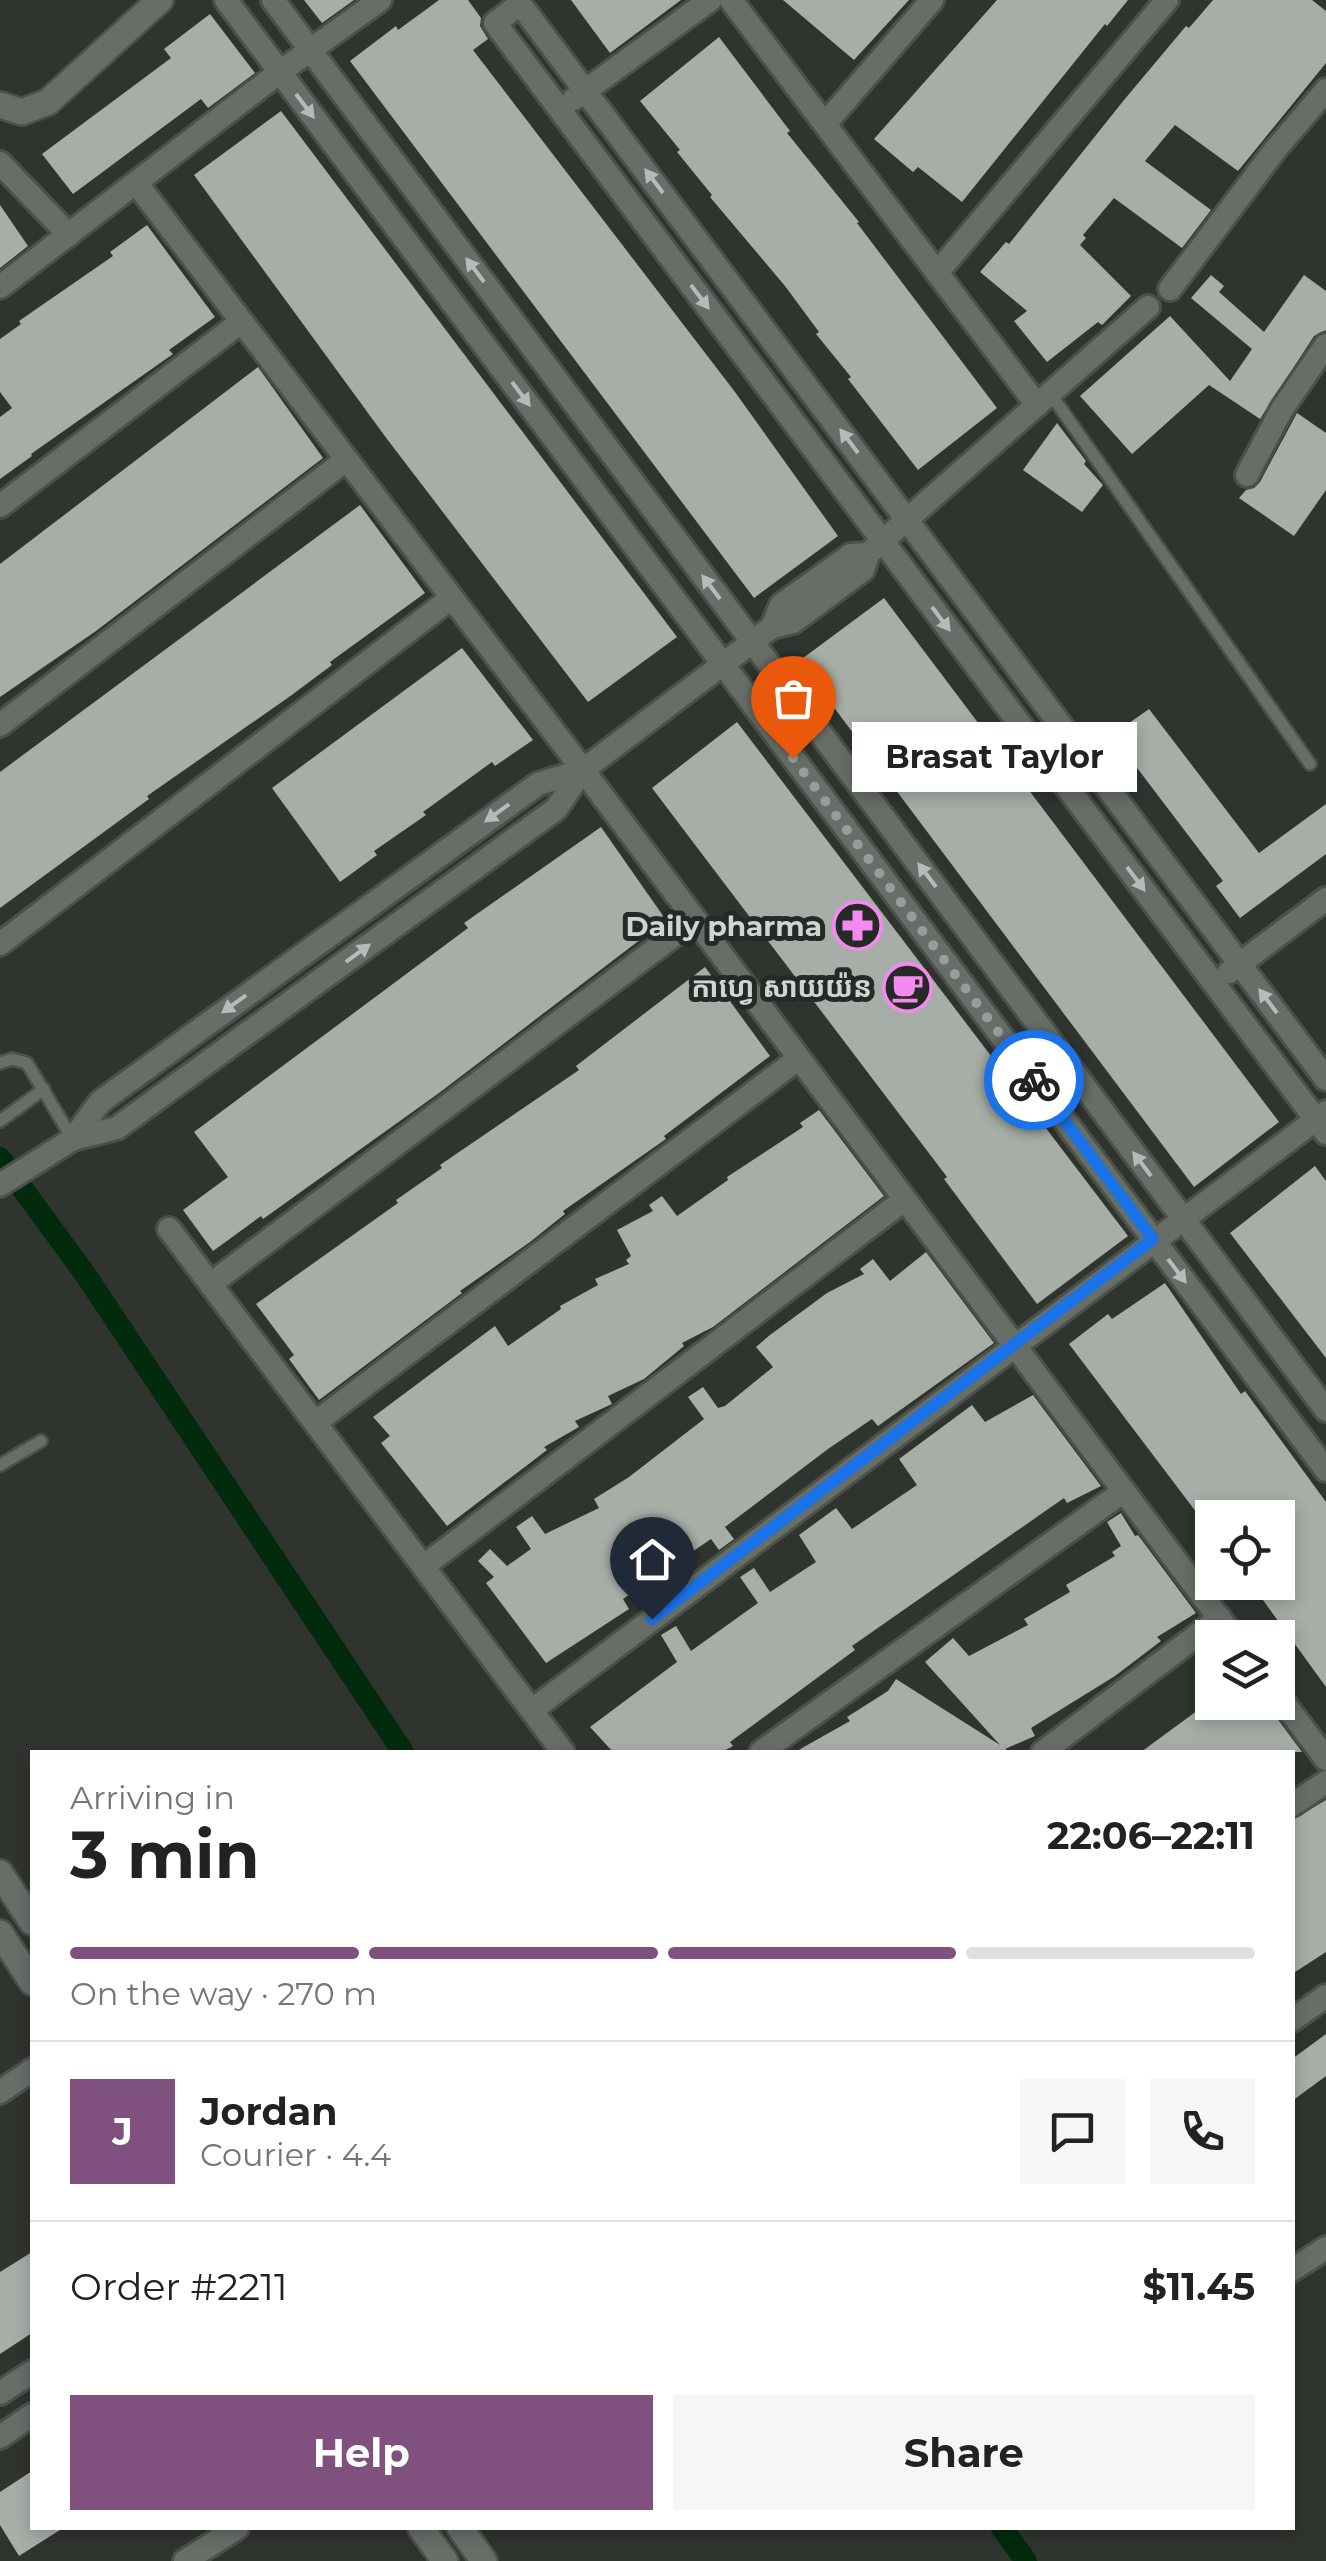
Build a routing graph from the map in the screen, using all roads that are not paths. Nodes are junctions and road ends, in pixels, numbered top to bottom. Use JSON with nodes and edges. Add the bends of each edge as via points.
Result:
{"nodes":[{"id":1,"x":160,"y":0,"type":"edge"},
{"id":2,"x":226,"y":0,"type":"edge"},
{"id":3,"x":273,"y":0,"type":"edge"},
{"id":4,"x":380,"y":0,"type":"edge"},
{"id":5,"x":710,"y":0,"type":"edge"},
{"id":6,"x":731,"y":0,"type":"edge"},
{"id":7,"x":932,"y":0,"type":"edge"},
{"id":8,"x":1167,"y":0,"type":"edge"},
{"id":9,"x":310,"y":50,"type":"junction"},
{"id":10,"x":280,"y":72,"type":"junction"},
{"id":11,"x":1326,"y":90,"type":"edge"},
{"id":12,"x":586,"y":91,"type":"junction"},
{"id":13,"x":0,"y":105,"type":"edge"},
{"id":14,"x":559,"y":110,"type":"junction"},
{"id":15,"x":826,"y":124,"type":"junction"},
{"id":16,"x":0,"y":164,"type":"edge"},
{"id":17,"x":137,"y":184,"type":"junction"},
{"id":18,"x":69,"y":235,"type":"junction"},
{"id":19,"x":938,"y":273,"type":"junction"},
{"id":20,"x":0,"y":287,"type":"edge"},
{"id":21,"x":1170,"y":289,"type":"dead end"},
{"id":22,"x":1148,"y":307,"type":"dead end"},
{"id":23,"x":749,"y":309,"type":"junction"},
{"id":24,"x":241,"y":322,"type":"junction"},
{"id":25,"x":722,"y":327,"type":"junction"},
{"id":26,"x":525,"y":337,"type":"junction"},
{"id":27,"x":1326,"y":345,"type":"edge"},
{"id":28,"x":495,"y":360,"type":"junction"},
{"id":29,"x":1044,"y":399,"type":"junction"},
{"id":30,"x":346,"y":460,"type":"junction"},
{"id":31,"x":1248,"y":475,"type":"dead end"},
{"id":32,"x":0,"y":506,"type":"edge"},
{"id":33,"x":907,"y":520,"type":"junction"},
{"id":34,"x":672,"y":534,"type":"junction"},
{"id":35,"x":875,"y":547,"type":"junction"},
{"id":36,"x":643,"y":557,"type":"junction"},
{"id":37,"x":450,"y":599,"type":"junction"},
{"id":38,"x":753,"y":642,"type":"junction"},
{"id":39,"x":723,"y":664,"type":"junction"},
{"id":40,"x":0,"y":724,"type":"edge"},
{"id":41,"x":824,"y":737,"type":"junction"},
{"id":42,"x":1076,"y":744,"type":"junction"},
{"id":43,"x":793,"y":758,"type":"junction"},
{"id":44,"x":1048,"y":762,"type":"junction"},
{"id":45,"x":1310,"y":764,"type":"dead end"},
{"id":46,"x":583,"y":770,"type":"junction"},
{"id":47,"x":1326,"y":899,"type":"edge"},
{"id":48,"x":693,"y":921,"type":"junction"},
{"id":49,"x":961,"y":921,"type":"junction"},
{"id":50,"x":931,"y":942,"type":"junction"},
{"id":51,"x":0,"y":944,"type":"edge"},
{"id":52,"x":289,"y":964,"type":"junction"},
{"id":53,"x":1240,"y":964,"type":"junction"},
{"id":54,"x":1214,"y":983,"type":"junction"},
{"id":55,"x":308,"y":989,"type":"junction"},
{"id":56,"x":165,"y":1053,"type":"junction"},
{"id":57,"x":798,"y":1059,"type":"junction"},
{"id":58,"x":0,"y":1062,"type":"edge"},
{"id":59,"x":185,"y":1078,"type":"junction"},
{"id":60,"x":1326,"y":1079,"type":"edge"},
{"id":61,"x":44,"y":1089,"type":"junction"},
{"id":62,"x":1106,"y":1116,"type":"junction"},
{"id":63,"x":0,"y":1121,"type":"edge"},
{"id":64,"x":1323,"y":1121,"type":"edge"},
{"id":65,"x":1077,"y":1137,"type":"junction"},
{"id":66,"x":73,"y":1139,"type":"junction"},
{"id":67,"x":0,"y":1185,"type":"edge"},
{"id":68,"x":904,"y":1200,"type":"junction"},
{"id":69,"x":1182,"y":1217,"type":"junction"},
{"id":70,"x":168,"y":1229,"type":"dead end"},
{"id":71,"x":1153,"y":1239,"type":"junction"},
{"id":72,"x":212,"y":1283,"type":"junction"},
{"id":73,"x":1250,"y":1309,"type":"junction"},
{"id":74,"x":1221,"y":1329,"type":"junction"},
{"id":75,"x":1014,"y":1346,"type":"junction"},
{"id":76,"x":1326,"y":1410,"type":"edge"},
{"id":77,"x":316,"y":1422,"type":"junction"},
{"id":78,"x":41,"y":1441,"type":"dead end"},
{"id":79,"x":0,"y":1464,"type":"edge"},
{"id":80,"x":1326,"y":1470,"type":"edge"},
{"id":81,"x":1124,"y":1491,"type":"junction"},
{"id":82,"x":424,"y":1566,"type":"junction"},
{"id":83,"x":1220,"y":1618,"type":"joint"},
{"id":84,"x":532,"y":1710,"type":"junction"},
{"id":85,"x":1295,"y":1717,"type":"edge"},
{"id":86,"x":562,"y":1750,"type":"edge"},
{"id":87,"x":764,"y":1750,"type":"edge"},
{"id":88,"x":1045,"y":1750,"type":"edge"},
{"id":89,"x":1326,"y":1759,"type":"edge"},
{"id":90,"x":1326,"y":1782,"type":"edge"},
{"id":91,"x":1295,"y":1803,"type":"edge"},
{"id":92,"x":0,"y":1873,"type":"edge"},
{"id":93,"x":30,"y":1919,"type":"edge"},
{"id":94,"x":0,"y":1933,"type":"edge"},
{"id":95,"x":30,"y":1979,"type":"edge"},
{"id":96,"x":1326,"y":1996,"type":"edge"},
{"id":97,"x":1295,"y":2018,"type":"edge"},
{"id":98,"x":30,"y":2071,"type":"edge"},
{"id":99,"x":0,"y":2092,"type":"edge"},
{"id":100,"x":1326,"y":2248,"type":"edge"},
{"id":101,"x":1295,"y":2268,"type":"edge"},
{"id":102,"x":30,"y":2373,"type":"edge"},
{"id":103,"x":0,"y":2394,"type":"edge"},
{"id":104,"x":30,"y":2416,"type":"edge"},
{"id":105,"x":0,"y":2438,"type":"edge"},
{"id":106,"x":234,"y":2530,"type":"edge"},
{"id":107,"x":422,"y":2530,"type":"edge"},
{"id":108,"x":461,"y":2530,"type":"edge"},
{"id":109,"x":185,"y":2561,"type":"edge"},
{"id":110,"x":445,"y":2561,"type":"edge"},
{"id":111,"x":484,"y":2561,"type":"edge"}],
"edges":[{"from":1,"to":13,"type":"main road","via":[[48,102],[22,112]]},
{"from":2,"to":10,"type":"street"},
{"from":3,"to":9,"type":"street"},
{"from":4,"to":9,"type":"street"},
{"from":5,"to":12,"type":"street"},
{"from":6,"to":15,"type":"street"},
{"from":7,"to":15,"type":"street"},
{"from":8,"to":19,"type":"street"},
{"from":9,"to":10,"type":"street"},
{"from":26,"to":9,"type":"street","one_way":true},
{"from":10,"to":17,"type":"street"},
{"from":10,"to":28,"type":"street","one_way":true},
{"from":11,"to":21,"type":"street"},
{"from":12,"to":14,"type":"street"},
{"from":12,"to":14,"type":"street","via":[[520,4],[495,23]]},
{"from":23,"to":12,"type":"street","one_way":true},
{"from":14,"to":25,"type":"street","one_way":true},
{"from":15,"to":19,"type":"street"},
{"from":16,"to":18,"type":"street"},
{"from":17,"to":18,"type":"street"},
{"from":17,"to":24,"type":"street"},
{"from":18,"to":20,"type":"street"},
{"from":19,"to":29,"type":"street"},
{"from":22,"to":29,"type":"street"},
{"from":23,"to":25,"type":"street"},
{"from":33,"to":23,"type":"street","one_way":true},
{"from":24,"to":30,"type":"street"},
{"from":24,"to":32,"type":"street"},
{"from":25,"to":35,"type":"street"},
{"from":26,"to":28,"type":"street"},
{"from":26,"to":34,"type":"street"},
{"from":27,"to":31,"type":"street"},
{"from":28,"to":36,"type":"street","one_way":true},
{"from":29,"to":33,"type":"street"},
{"from":29,"to":45,"type":"lane"},
{"from":30,"to":37,"type":"street"},
{"from":30,"to":40,"type":"street"},
{"from":33,"to":35,"type":"street"},
{"from":33,"to":42,"type":"street"},
{"from":34,"to":36,"type":"street"},
{"from":38,"to":34,"type":"street","one_way":true},
{"from":35,"to":38,"type":"street","via":[[863,570]]},
{"from":35,"to":44,"type":"street","one_way":true},
{"from":36,"to":39,"type":"street"},
{"from":37,"to":46,"type":"street"},
{"from":37,"to":51,"type":"street"},
{"from":38,"to":39,"type":"street"},
{"from":38,"to":41,"type":"street"},
{"from":39,"to":43,"type":"street"},
{"from":39,"to":46,"type":"street"},
{"from":41,"to":43,"type":"street"},
{"from":49,"to":41,"type":"street","one_way":true},
{"from":42,"to":44,"type":"street"},
{"from":42,"to":53,"type":"street"},
{"from":43,"to":50,"type":"street"},
{"from":44,"to":54,"type":"street","one_way":true},
{"from":46,"to":48,"type":"street"},
{"from":46,"to":52,"type":"street","one_way":true,"via":[[538,784]]},
{"from":55,"to":46,"type":"street","one_way":true,"via":[[556,809]]},
{"from":47,"to":53,"type":"street"},
{"from":48,"to":57,"type":"street"},
{"from":48,"to":72,"type":"street"},
{"from":49,"to":50,"type":"street"},
{"from":49,"to":62,"type":"street"},
{"from":50,"to":65,"type":"street"},
{"from":52,"to":55,"type":"street"},
{"from":52,"to":56,"type":"street","one_way":true},
{"from":53,"to":54,"type":"street"},
{"from":60,"to":53,"type":"street","one_way":true},
{"from":54,"to":64,"type":"street"},
{"from":55,"to":59,"type":"street"},
{"from":56,"to":59,"type":"street"},
{"from":56,"to":66,"type":"street","via":[[100,1102]]},
{"from":57,"to":68,"type":"street"},
{"from":57,"to":77,"type":"street"},
{"from":58,"to":61,"type":"lane","via":[[27,1063]]},
{"from":59,"to":66,"type":"street","via":[[117,1128]]},
{"from":61,"to":63,"type":"lane"},
{"from":61,"to":66,"type":"lane"},
{"from":62,"to":65,"type":"street"},
{"from":69,"to":62,"type":"street","one_way":true},
{"from":64,"to":69,"type":"street"},
{"from":65,"to":71,"type":"street"},
{"from":66,"to":67,"type":"street"},
{"from":68,"to":75,"type":"street"},
{"from":68,"to":82,"type":"street"},
{"from":69,"to":71,"type":"street"},
{"from":69,"to":73,"type":"street"},
{"from":70,"to":72,"type":"street"},
{"from":71,"to":74,"type":"street","one_way":true},
{"from":71,"to":75,"type":"street"},
{"from":72,"to":77,"type":"street"},
{"from":73,"to":74,"type":"street"},
{"from":73,"to":76,"type":"street"},
{"from":74,"to":80,"type":"street"},
{"from":75,"to":81,"type":"street"},
{"from":75,"to":84,"type":"street"},
{"from":77,"to":82,"type":"street"},
{"from":78,"to":79,"type":"lane"},
{"from":81,"to":83,"type":"street"},
{"from":81,"to":87,"type":"street"},
{"from":82,"to":84,"type":"street"},
{"from":83,"to":88,"type":"street"},
{"from":84,"to":86,"type":"street"},
{"from":85,"to":89,"type":"street"},
{"from":90,"to":91,"type":"street"},
{"from":92,"to":93,"type":"main road"},
{"from":94,"to":95,"type":"main road"},
{"from":96,"to":97,"type":"street"},
{"from":98,"to":99,"type":"street"},
{"from":100,"to":101,"type":"street"},
{"from":102,"to":103,"type":"street"},
{"from":104,"to":105,"type":"street"},
{"from":106,"to":109,"type":"street"},
{"from":107,"to":110,"type":"main road"},
{"from":108,"to":111,"type":"main road"}]}
